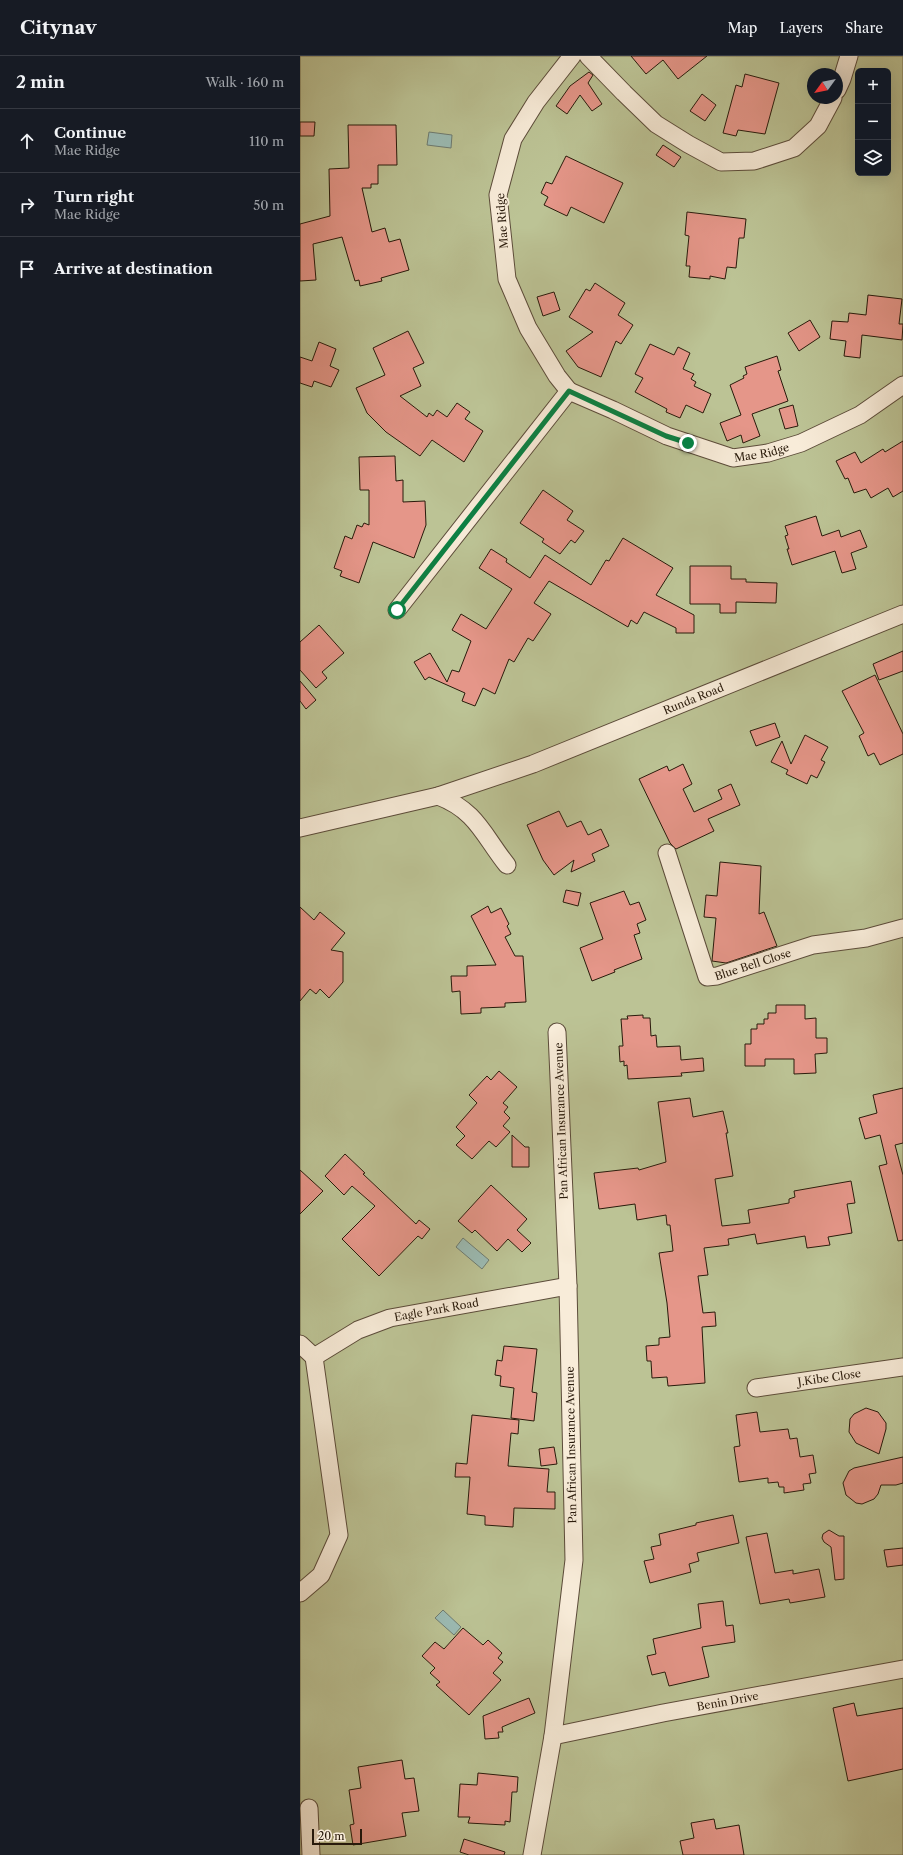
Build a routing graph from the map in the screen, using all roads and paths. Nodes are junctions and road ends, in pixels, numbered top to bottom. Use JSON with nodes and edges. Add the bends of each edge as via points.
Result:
{"nodes":[{"id":1,"x":572,"y":56,"type":"edge"},
{"id":2,"x":588,"y":56,"type":"edge"},
{"id":3,"x":849,"y":56,"type":"edge"},
{"id":4,"x":843,"y":76,"type":"edge"},
{"id":5,"x":830,"y":104,"type":"edge"},
{"id":6,"x":903,"y":384,"type":"edge"},
{"id":7,"x":569,"y":391,"type":"junction"},
{"id":8,"x":397,"y":610,"type":"dead end"},
{"id":9,"x":903,"y":614,"type":"edge"},
{"id":10,"x":438,"y":796,"type":"junction"},
{"id":11,"x":300,"y":828,"type":"edge"},
{"id":12,"x":667,"y":853,"type":"dead end"},
{"id":13,"x":507,"y":865,"type":"dead end"},
{"id":14,"x":903,"y":928,"type":"edge"},
{"id":15,"x":557,"y":1032,"type":"dead end"},
{"id":16,"x":568,"y":1286,"type":"junction"},
{"id":17,"x":300,"y":1344,"type":"edge"},
{"id":18,"x":314,"y":1357,"type":"junction"},
{"id":19,"x":903,"y":1367,"type":"edge"},
{"id":20,"x":756,"y":1388,"type":"dead end"},
{"id":21,"x":300,"y":1593,"type":"edge"},
{"id":22,"x":903,"y":1669,"type":"edge"},
{"id":23,"x":553,"y":1736,"type":"junction"},
{"id":24,"x":309,"y":1808,"type":"dead end"},
{"id":25,"x":311,"y":1855,"type":"edge"},
{"id":26,"x":532,"y":1855,"type":"edge"}],
"edges":[{"from":1,"to":7,"type":"street","name":"Mae Ridge","via":[[536,102],[513,139],[498,195],[507,279],[528,328]]},
{"from":2,"to":5,"type":"street","via":[[656,124],[721,162],[754,161],[794,148],[818,126]]},
{"from":3,"to":4,"type":"street"},
{"from":6,"to":7,"type":"street","name":"Mae Ridge","via":[[860,415],[801,443],[768,453],[733,458],[666,436]]},
{"from":7,"to":8,"type":"street"},
{"from":9,"to":10,"type":"street","name":"Runda Road","via":[[533,764]]},
{"from":10,"to":11,"type":"street","name":"Runda Road"},
{"from":10,"to":13,"type":"street","via":[[452,801],[471,815]]},
{"from":12,"to":14,"type":"street","name":"Blue Bell Close","via":[[707,977],[813,945],[866,938]]},
{"from":15,"to":16,"type":"street","name":"Pan African Insurance Avenue"},
{"from":16,"to":18,"type":"street","name":"Eagle Park Road","via":[[390,1318],[358,1330]]},
{"from":16,"to":23,"type":"street","name":"Pan African Insurance Avenue","via":[[574,1560]]},
{"from":17,"to":18,"type":"street"},
{"from":18,"to":21,"type":"street","via":[[339,1535],[321,1575]]},
{"from":19,"to":20,"type":"street","name":"J.Kibe Close"},
{"from":22,"to":23,"type":"street","name":"Benin Drive"},
{"from":23,"to":26,"type":"street","name":"Pan African Insurance Avenue"},
{"from":24,"to":25,"type":"street"}]}
